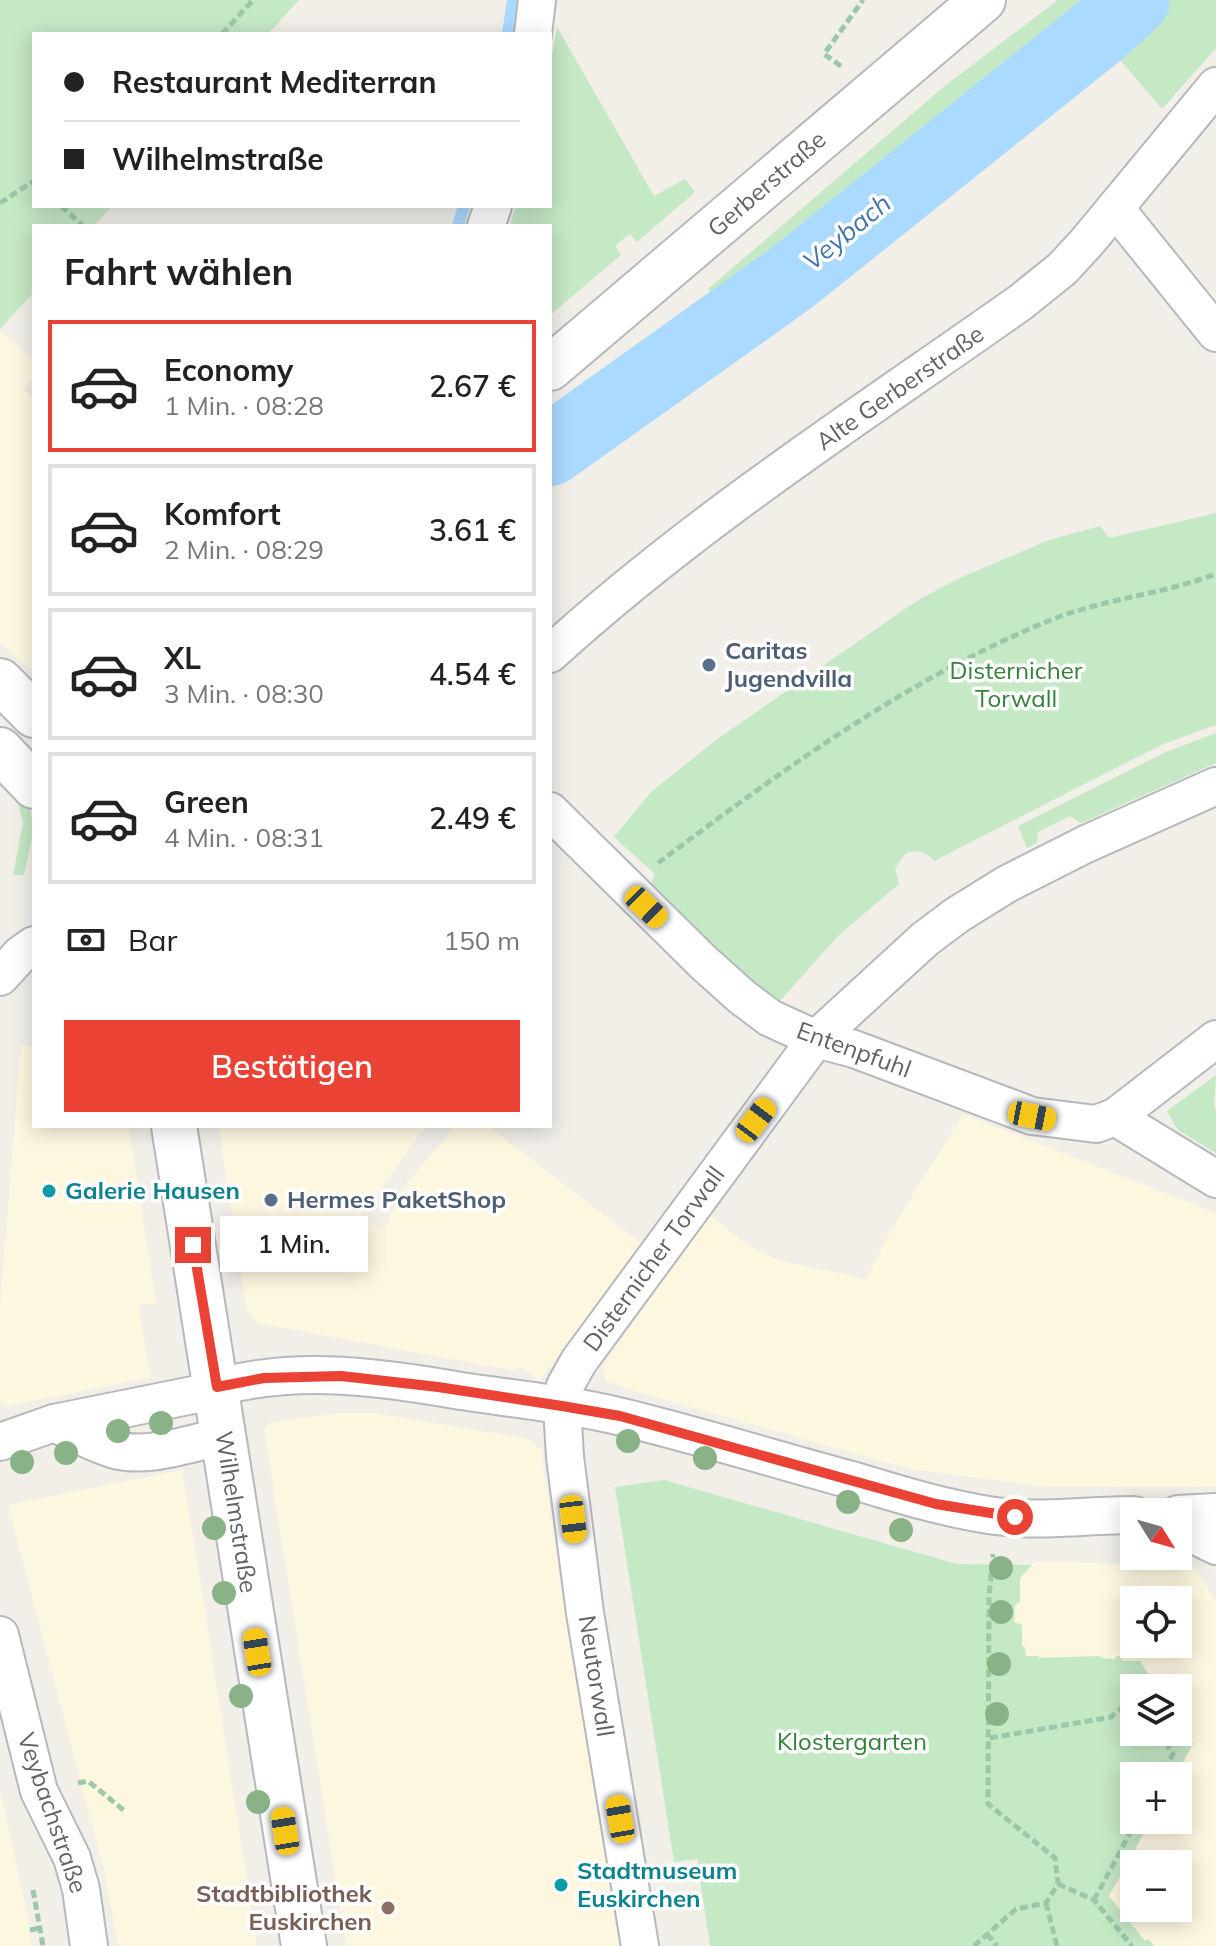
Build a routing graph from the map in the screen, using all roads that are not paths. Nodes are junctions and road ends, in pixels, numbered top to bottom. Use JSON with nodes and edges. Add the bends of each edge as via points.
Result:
{"nodes":[{"id":1,"x":537,"y":0,"type":"edge"},
{"id":2,"x":983,"y":0,"type":"edge"},
{"id":3,"x":533,"y":32,"type":"edge"},
{"id":4,"x":1216,"y":86,"type":"edge"},
{"id":5,"x":1115,"y":208,"type":"junction"},
{"id":6,"x":1216,"y":333,"type":"edge"},
{"id":7,"x":552,"y":366,"type":"edge"},
{"id":8,"x":552,"y":652,"type":"edge"},
{"id":9,"x":0,"y":681,"type":"edge"},
{"id":10,"x":32,"y":713,"type":"edge"},
{"id":11,"x":0,"y":750,"type":"edge"},
{"id":12,"x":32,"y":784,"type":"edge"},
{"id":13,"x":1216,"y":786,"type":"edge"},
{"id":14,"x":552,"y":813,"type":"edge"},
{"id":15,"x":32,"y":946,"type":"edge"},
{"id":16,"x":0,"y":977,"type":"edge"},
{"id":17,"x":816,"y":1039,"type":"junction"},
{"id":18,"x":1216,"y":1039,"type":"edge"},
{"id":19,"x":1115,"y":1117,"type":"junction"},
{"id":20,"x":174,"y":1128,"type":"edge"},
{"id":21,"x":1216,"y":1179,"type":"edge"},
{"id":22,"x":217,"y":1387,"type":"junction"},
{"id":23,"x":562,"y":1406,"type":"junction"},
{"id":24,"x":54,"y":1423,"type":"junction"},
{"id":25,"x":224,"y":1436,"type":"junction"},
{"id":26,"x":0,"y":1442,"type":"edge"},
{"id":27,"x":1216,"y":1512,"type":"edge"},
{"id":28,"x":1192,"y":1513,"type":"edge"},
{"id":29,"x":1120,"y":1515,"type":"edge"},
{"id":30,"x":1192,"y":1534,"type":"edge"},
{"id":31,"x":1216,"y":1546,"type":"edge"},
{"id":32,"x":0,"y":1635,"type":"edge"},
{"id":33,"x":89,"y":1946,"type":"edge"},
{"id":34,"x":304,"y":1946,"type":"edge"},
{"id":35,"x":640,"y":1946,"type":"edge"}],
"edges":[{"from":1,"to":3,"type":"street"},
{"from":2,"to":7,"type":"street","name":"Gerberstraße"},
{"from":4,"to":5,"type":"street","name":"Alte Gerberstraße"},
{"from":5,"to":6,"type":"street"},
{"from":5,"to":8,"type":"street","name":"Alte Gerberstraße","via":[[1062,269],[1021,302],[669,552]]},
{"from":9,"to":10,"type":"street"},
{"from":11,"to":12,"type":"street"},
{"from":13,"to":17,"type":"street","name":"Disternicher Torwall","via":[[1072,851],[957,915]]},
{"from":14,"to":17,"type":"street","name":"Entenpfuhl","via":[[742,997],[770,1018]]},
{"from":15,"to":16,"type":"street"},
{"from":17,"to":19,"type":"street","name":"Entenpfuhl","via":[[1032,1116],[1096,1124]]},
{"from":17,"to":23,"type":"street","name":"Disternicher Torwall","via":[[579,1361],[565,1386]]},
{"from":18,"to":19,"type":"street"},
{"from":19,"to":21,"type":"street"},
{"from":20,"to":22,"type":"street","name":"Wilhelmstraße"},
{"from":22,"to":23,"type":"street","via":[[264,1378],[348,1377]]},
{"from":22,"to":24,"type":"street"},
{"from":22,"to":25,"type":"street","name":"Wilhelmstraße"},
{"from":23,"to":29,"type":"street","via":[[620,1416],[936,1504],[997,1516]]},
{"from":23,"to":35,"type":"street","name":"Neutorwall","via":[[585,1613]]},
{"from":24,"to":25,"type":"street","via":[[126,1452]]},
{"from":24,"to":26,"type":"street"},
{"from":25,"to":34,"type":"street","name":"Wilhelmstraße"},
{"from":27,"to":28,"type":"street"},
{"from":30,"to":31,"type":"street"},
{"from":32,"to":33,"type":"street","name":"Veybachstraße","via":[[39,1791],[75,1869]]}]}
